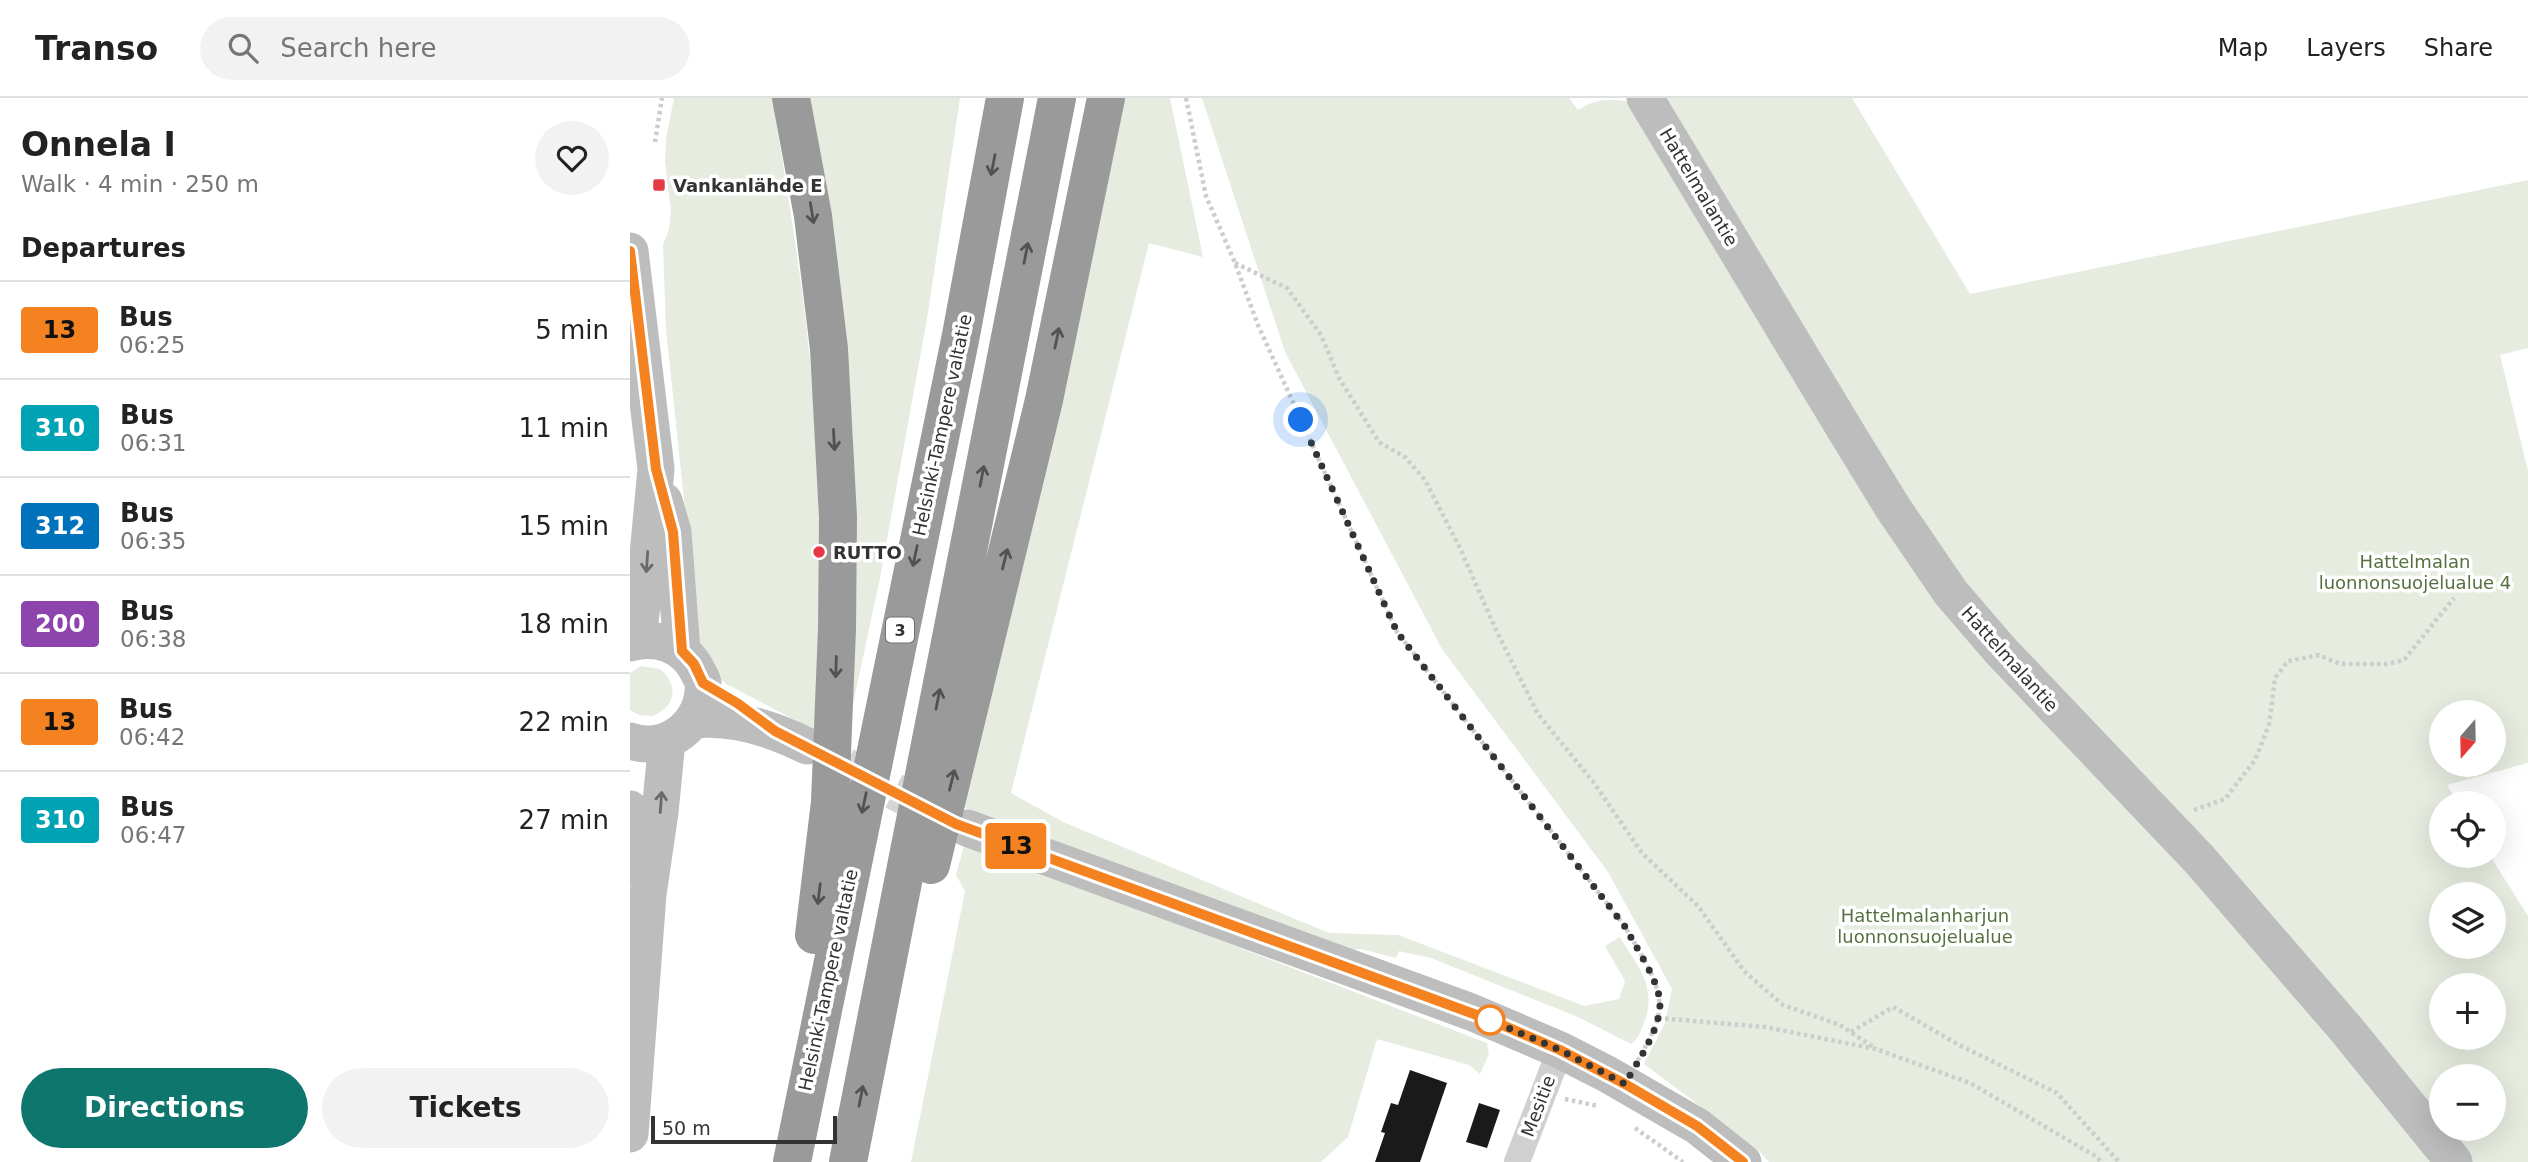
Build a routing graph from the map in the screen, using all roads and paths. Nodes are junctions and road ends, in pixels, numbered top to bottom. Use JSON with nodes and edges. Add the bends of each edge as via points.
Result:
{"nodes":[{"id":1,"x":662,"y":98,"type":"edge"},
{"id":2,"x":791,"y":98,"type":"edge"},
{"id":3,"x":1005,"y":98,"type":"edge"},
{"id":4,"x":1056,"y":98,"type":"edge"},
{"id":5,"x":1106,"y":98,"type":"edge"},
{"id":6,"x":1186,"y":98,"type":"edge"},
{"id":7,"x":1645,"y":98,"type":"edge"},
{"id":8,"x":655,"y":142,"type":"dead end"},
{"id":9,"x":630,"y":251,"type":"edge"},
{"id":10,"x":1235,"y":263,"type":"junction"},
{"id":11,"x":656,"y":469,"type":"junction"},
{"id":12,"x":2454,"y":598,"type":"dead end"},
{"id":13,"x":630,"y":643,"type":"edge"},
{"id":14,"x":682,"y":651,"type":"junction"},
{"id":15,"x":703,"y":683,"type":"junction"},
{"id":16,"x":680,"y":731,"type":"junction"},
{"id":17,"x":630,"y":741,"type":"edge"},
{"id":18,"x":630,"y":810,"type":"edge"},
{"id":19,"x":2163,"y":822,"type":"junction"},
{"id":20,"x":967,"y":828,"type":"tunnel mouth"},
{"id":21,"x":648,"y":894,"type":"junction"},
{"id":22,"x":1658,"y":1018,"type":"junction"},
{"id":23,"x":874,"y":1031,"type":"junction"},
{"id":24,"x":1851,"y":1032,"type":"junction"},
{"id":25,"x":1876,"y":1049,"type":"junction"},
{"id":26,"x":1560,"y":1050,"type":"junction"},
{"id":27,"x":1543,"y":1092,"type":"junction"},
{"id":28,"x":1618,"y":1097,"type":"junction"},
{"id":29,"x":800,"y":1117,"type":"junction"},
{"id":30,"x":1631,"y":1125,"type":"dead end"},
{"id":31,"x":630,"y":1134,"type":"edge"},
{"id":32,"x":792,"y":1162,"type":"edge"},
{"id":33,"x":848,"y":1162,"type":"edge"},
{"id":34,"x":1517,"y":1162,"type":"edge"},
{"id":35,"x":1683,"y":1162,"type":"edge"},
{"id":36,"x":1743,"y":1162,"type":"edge"},
{"id":37,"x":2101,"y":1162,"type":"edge"},
{"id":38,"x":2119,"y":1162,"type":"edge"},
{"id":39,"x":2454,"y":1162,"type":"edge"}],
"edges":[{"from":1,"to":8,"type":"path"},
{"from":2,"to":29,"type":"highway","one_way":true,"via":[[813,216],[829,349],[838,517],[830,802]]},
{"from":3,"to":29,"type":"highway","name":"Helsinki-Tampere valtatie","number":"3","one_way":true,"via":[[961,335]]},
{"from":23,"to":4,"type":"highway","one_way":true},
{"from":23,"to":5,"type":"highway","one_way":true,"via":[[900,991],[1044,400]]},
{"from":6,"to":10,"type":"path","via":[[1206,196]]},
{"from":7,"to":19,"type":"street","name":"Hattelmalantie","via":[[1893,509],[1951,593]]},
{"from":9,"to":11,"type":"street"},
{"from":10,"to":22,"type":"path","via":[[1258,326],[1397,632],[1626,928],[1653,980],[1660,1001]]},
{"from":10,"to":24,"type":"path","via":[[1287,288],[1321,335],[1339,378],[1379,442],[1405,457],[1425,480],[1538,714],[1643,853],[1698,906],[1744,971],[1783,1005]]},
{"from":11,"to":13,"type":"street","one_way":true,"via":[[640,621]]},
{"from":11,"to":14,"type":"street","via":[[673,532]]},
{"from":12,"to":19,"type":"path","via":[[2404,660],[2340,663],[2319,655],[2288,661],[2275,678],[2269,725],[2255,760],[2225,799]]},
{"from":13,"to":14,"type":"street","via":[[656,640]]},
{"from":14,"to":15,"type":"street"},
{"from":15,"to":16,"type":"street","via":[[700,704]]},
{"from":15,"to":16,"type":"street","via":[[791,738],[710,718]]},
{"from":16,"to":17,"type":"street","via":[[653,744]]},
{"from":21,"to":16,"type":"street","one_way":true,"via":[[660,812]]},
{"from":18,"to":21,"type":"street"},
{"from":19,"to":39,"type":"street","name":"Hattelmalantie","via":[[2346,1029]]},
{"from":20,"to":26,"type":"street","via":[[1471,1012]]},
{"from":21,"to":31,"type":"street"},
{"from":22,"to":25,"type":"path","via":[[1765,1027]]},
{"from":22,"to":28,"type":"path"},
{"from":33,"to":23,"type":"highway","one_way":true},
{"from":24,"to":25,"type":"path"},
{"from":24,"to":38,"type":"path","via":[[1893,1007],[2057,1093]]},
{"from":25,"to":37,"type":"path","via":[[1970,1083]]},
{"from":26,"to":27,"type":"street","name":"Mesitie"},
{"from":26,"to":28,"type":"street"},
{"from":27,"to":28,"type":"path"},
{"from":27,"to":34,"type":"street","name":"Mesitie"},
{"from":28,"to":36,"type":"street","via":[[1697,1126]]},
{"from":29,"to":32,"type":"highway","name":"Helsinki-Tampere valtatie","number":"3"},
{"from":30,"to":35,"type":"path"}]}
